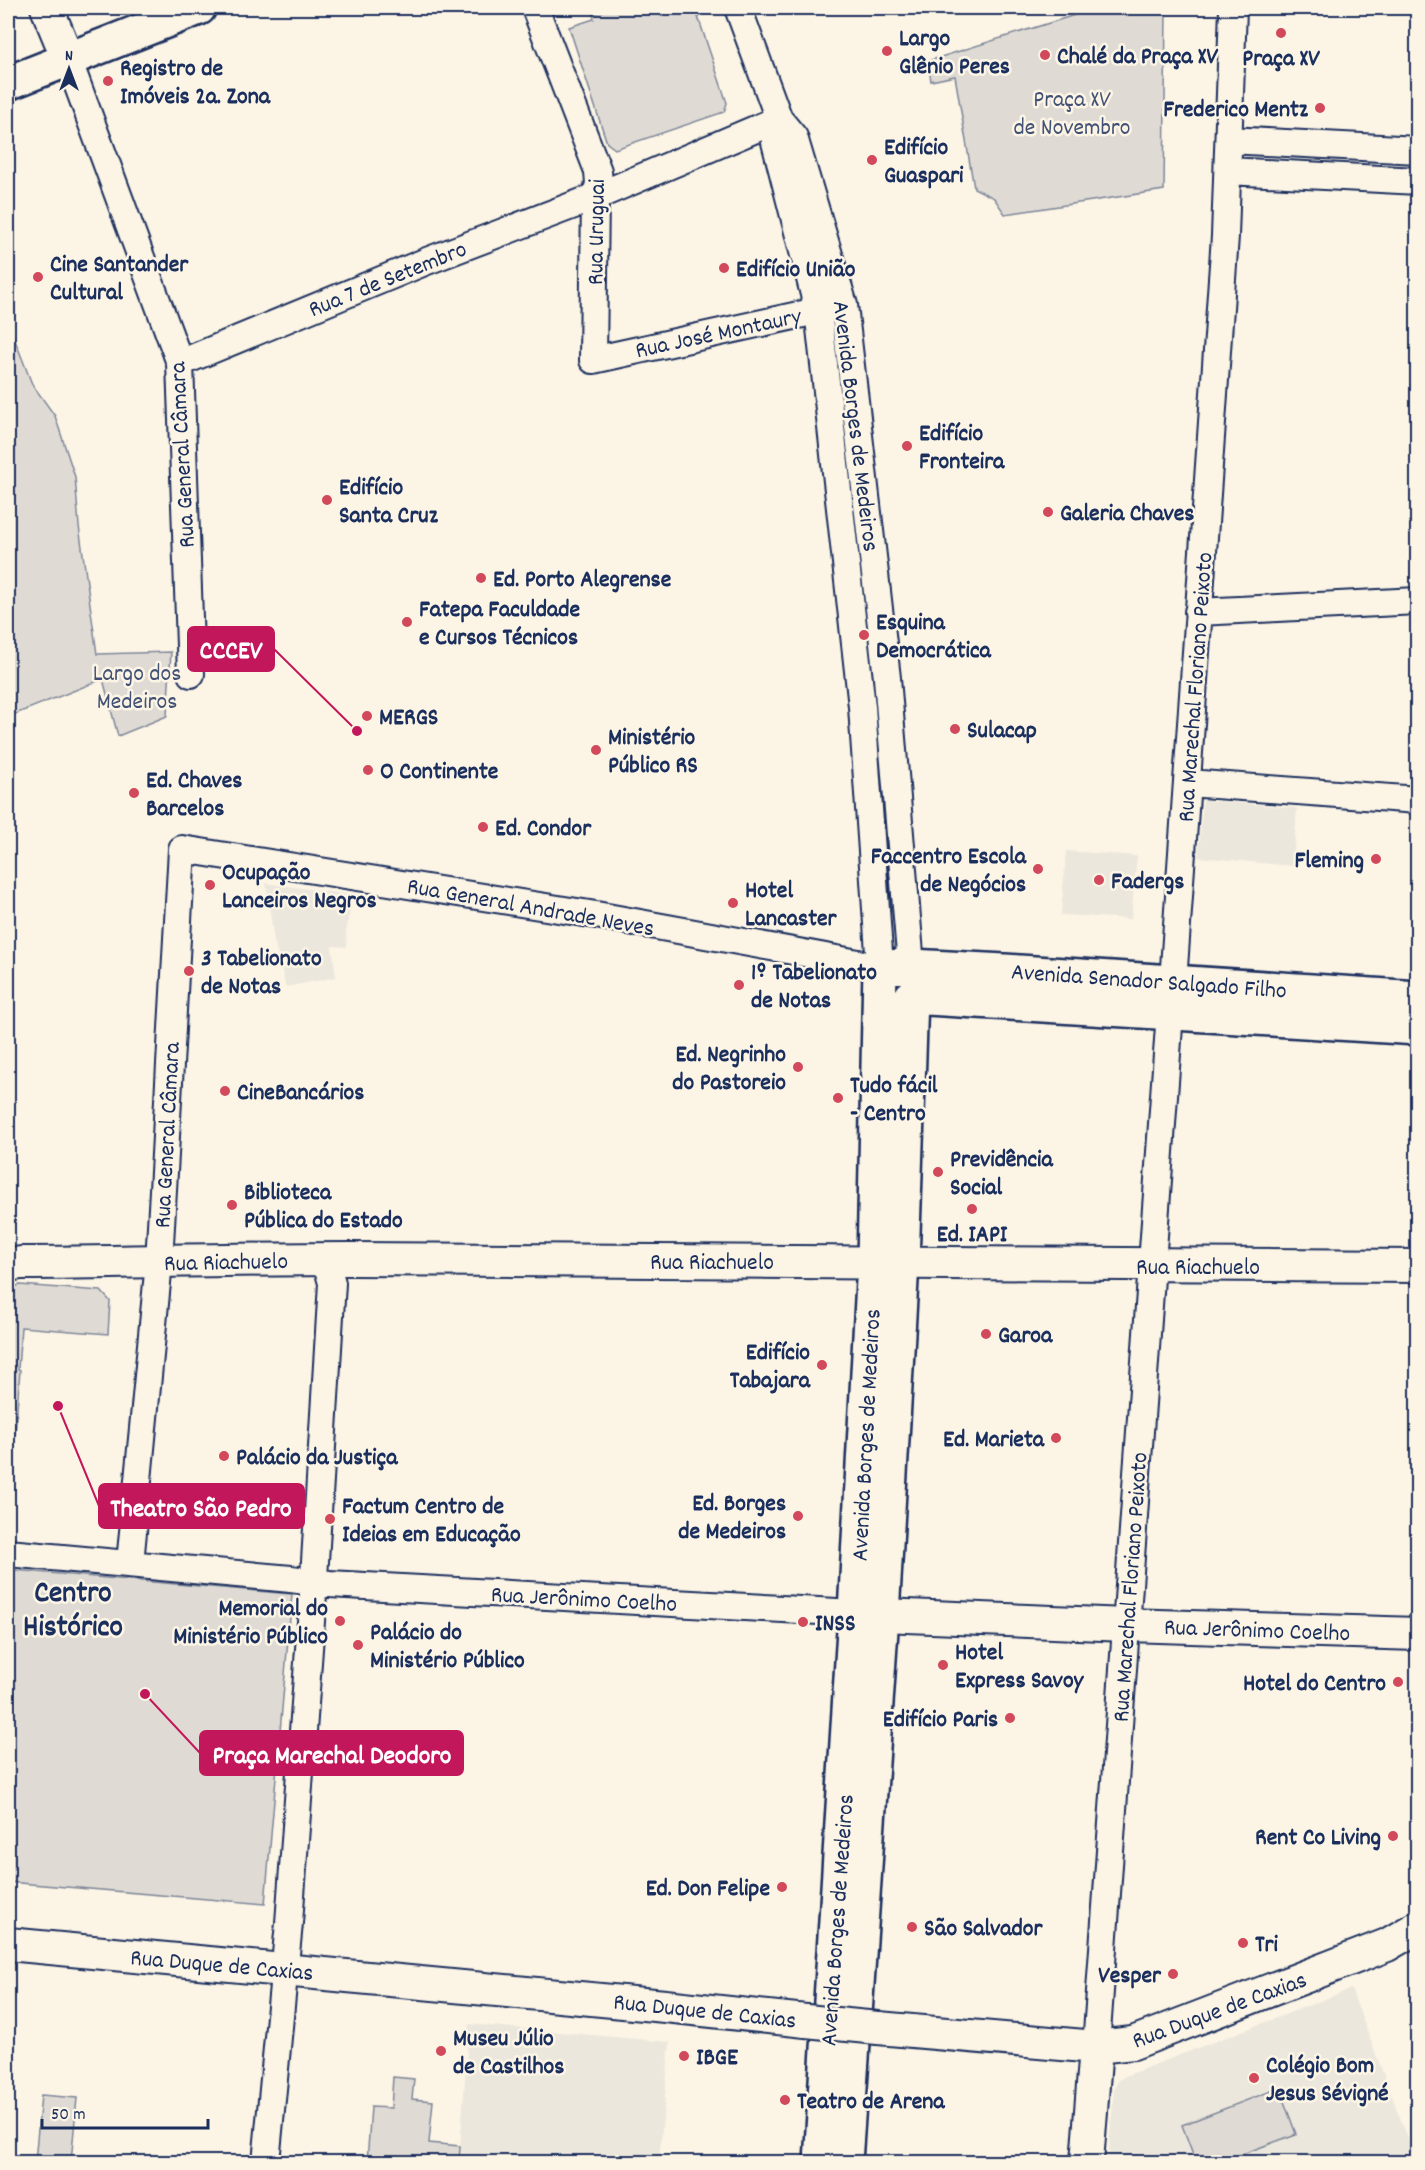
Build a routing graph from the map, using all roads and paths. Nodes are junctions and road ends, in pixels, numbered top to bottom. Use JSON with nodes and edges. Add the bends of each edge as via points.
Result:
{"nodes":[{"id":1,"x":47,"y":8,"type":"edge"},
{"id":2,"x":199,"y":8,"type":"edge"},
{"id":3,"x":536,"y":8,"type":"edge"},
{"id":4,"x":738,"y":8,"type":"edge"},
{"id":5,"x":1233,"y":8,"type":"edge"},
{"id":6,"x":68,"y":59,"type":"junction"},
{"id":7,"x":8,"y":83,"type":"edge"},
{"id":8,"x":779,"y":120,"type":"junction"},
{"id":9,"x":1229,"y":140,"type":"junction"},
{"id":10,"x":1418,"y":150,"type":"edge"},
{"id":11,"x":1228,"y":171,"type":"junction"},
{"id":12,"x":1418,"y":181,"type":"edge"},
{"id":13,"x":595,"y":197,"type":"junction"},
{"id":14,"x":844,"y":305,"type":"junction"},
{"id":15,"x":818,"y":310,"type":"junction"},
{"id":16,"x":593,"y":360,"type":"joint"},
{"id":17,"x":180,"y":363,"type":"junction"},
{"id":18,"x":874,"y":565,"type":"junction"},
{"id":19,"x":847,"y":567,"type":"junction"},
{"id":20,"x":1418,"y":601,"type":"edge"},
{"id":21,"x":1198,"y":612,"type":"junction"},
{"id":22,"x":191,"y":674,"type":"dead end"},
{"id":23,"x":890,"y":704,"type":"junction"},
{"id":24,"x":862,"y":707,"type":"junction"},
{"id":25,"x":1188,"y":783,"type":"junction"},
{"id":26,"x":1418,"y":800,"type":"edge"},
{"id":27,"x":182,"y":849,"type":"joint"},
{"id":28,"x":901,"y":976,"type":"junction"},
{"id":29,"x":1172,"y":997,"type":"junction"},
{"id":30,"x":1418,"y":998,"type":"edge"},
{"id":31,"x":1418,"y":1028,"type":"edge"},
{"id":32,"x":317,"y":1260,"type":"junction"},
{"id":33,"x":159,"y":1262,"type":"junction"},
{"id":34,"x":888,"y":1262,"type":"junction"},
{"id":35,"x":8,"y":1266,"type":"edge"},
{"id":36,"x":1152,"y":1266,"type":"junction"},
{"id":37,"x":1418,"y":1266,"type":"edge"},
{"id":38,"x":8,"y":1553,"type":"edge"},
{"id":39,"x":130,"y":1563,"type":"junction"},
{"id":40,"x":313,"y":1582,"type":"junction"},
{"id":41,"x":868,"y":1614,"type":"junction"},
{"id":42,"x":1127,"y":1625,"type":"junction"},
{"id":43,"x":1418,"y":1634,"type":"edge"},
{"id":44,"x":1418,"y":1927,"type":"edge"},
{"id":45,"x":8,"y":1944,"type":"edge"},
{"id":46,"x":285,"y":1970,"type":"junction"},
{"id":47,"x":1096,"y":2047,"type":"junction"},
{"id":48,"x":266,"y":2163,"type":"edge"},
{"id":49,"x":821,"y":2163,"type":"edge"},
{"id":50,"x":845,"y":2163,"type":"edge"},
{"id":51,"x":1087,"y":2163,"type":"edge"}],
"edges":[{"from":1,"to":6,"type":"street","name":"Rua General Câmara"},
{"from":2,"to":6,"type":"main road"},
{"from":3,"to":13,"type":"street","name":"Rua Uruguai","via":[[598,171]]},
{"from":4,"to":8,"type":"street","name":"Avenida Borges de Medeiros"},
{"from":5,"to":9,"type":"street"},
{"from":6,"to":7,"type":"main road"},
{"from":6,"to":17,"type":"street","name":"Rua General Câmara"},
{"from":8,"to":13,"type":"street","name":"Rua 7 de Setembro"},
{"from":8,"to":14,"type":"street","name":"Avenida Borges de Medeiros","via":[[794,137]]},
{"from":8,"to":15,"type":"street","name":"Avenida Borges de Medeiros","via":[[775,142]]},
{"from":9,"to":10,"type":"street"},
{"from":9,"to":11,"type":"street","name":"Rua Marechal Floriano Peixoto"},
{"from":11,"to":12,"type":"street"},
{"from":11,"to":21,"type":"street","name":"Rua Marechal Floriano Peixoto"},
{"from":13,"to":16,"type":"street","name":"Rua Uruguai"},
{"from":13,"to":17,"type":"street","name":"Rua 7 de Setembro","via":[[444,254]]},
{"from":14,"to":15,"type":"street","name":"Rua José Montaury"},
{"from":14,"to":18,"type":"street","name":"Avenida Borges de Medeiros"},
{"from":15,"to":16,"type":"street","name":"Rua José Montaury"},
{"from":15,"to":19,"type":"street","name":"Avenida Borges de Medeiros"},
{"from":17,"to":22,"type":"street","name":"Rua General Câmara"},
{"from":18,"to":19,"type":"street","name":"Avenida Borges de Medeiros"},
{"from":18,"to":23,"type":"street","name":"Avenida Borges de Medeiros"},
{"from":19,"to":24,"type":"street","name":"Avenida Borges de Medeiros"},
{"from":20,"to":21,"type":"street"},
{"from":21,"to":25,"type":"street","name":"Rua Marechal Floriano Peixoto"},
{"from":23,"to":24,"type":"street"},
{"from":23,"to":28,"type":"street","name":"Avenida Borges de Medeiros"},
{"from":24,"to":28,"type":"street","name":"Avenida Borges de Medeiros"},
{"from":25,"to":26,"type":"street"},
{"from":25,"to":29,"type":"street","name":"Rua Marechal Floriano Peixoto"},
{"from":27,"to":28,"type":"street","name":"Rua General Andrade Neves","via":[[596,915]]},
{"from":27,"to":33,"type":"street","name":"Rua General Câmara"},
{"from":28,"to":29,"type":"main road","name":"Avenida Senador Salgado Filho"},
{"from":28,"to":34,"type":"main road","name":"Avenida Borges de Medeiros"},
{"from":28,"to":34,"type":"main road","name":"Avenida Borges de Medeiros"},
{"from":29,"to":30,"type":"main road","name":"Avenida Senador Salgado Filho"},
{"from":29,"to":31,"type":"main road","name":"Avenida Senador Salgado Filho"},
{"from":29,"to":36,"type":"street","name":"Rua Marechal Floriano Peixoto"},
{"from":32,"to":33,"type":"street","name":"Rua Riachuelo"},
{"from":32,"to":34,"type":"street","name":"Rua Riachuelo"},
{"from":32,"to":40,"type":"street","via":[[328,1269],[332,1283]]},
{"from":33,"to":35,"type":"street","name":"Rua Riachuelo"},
{"from":33,"to":39,"type":"street","name":"Rua General Câmara"},
{"from":34,"to":36,"type":"street","name":"Rua Riachuelo"},
{"from":34,"to":41,"type":"main road","name":"Avenida Borges de Medeiros"},
{"from":36,"to":37,"type":"street","name":"Rua Riachuelo"},
{"from":36,"to":42,"type":"street","name":"Rua Marechal Floriano Peixoto"},
{"from":38,"to":39,"type":"street","name":"Rua Jerônimo Coelho"},
{"from":39,"to":40,"type":"street","name":"Rua Jerônimo Coelho"},
{"from":40,"to":41,"type":"street","name":"Rua Jerônimo Coelho"},
{"from":40,"to":46,"type":"street"},
{"from":41,"to":42,"type":"street","name":"Rua Jerônimo Coelho"},
{"from":41,"to":49,"type":"main road","name":"Avenida Borges de Medeiros"},
{"from":41,"to":50,"type":"main road","name":"Avenida Borges de Medeiros"},
{"from":42,"to":43,"type":"street","name":"Rua Jerônimo Coelho"},
{"from":42,"to":47,"type":"street","name":"Rua Marechal Floriano Peixoto"},
{"from":44,"to":47,"type":"street","name":"Rua Duque de Caxias","via":[[1387,1945],[1133,2043]]},
{"from":45,"to":46,"type":"street","name":"Rua Duque de Caxias"},
{"from":46,"to":47,"type":"street","name":"Rua Duque de Caxias","bridge":true},
{"from":46,"to":48,"type":"street"},
{"from":47,"to":51,"type":"street","name":"Rua Marechal Floriano Peixoto"}]}
